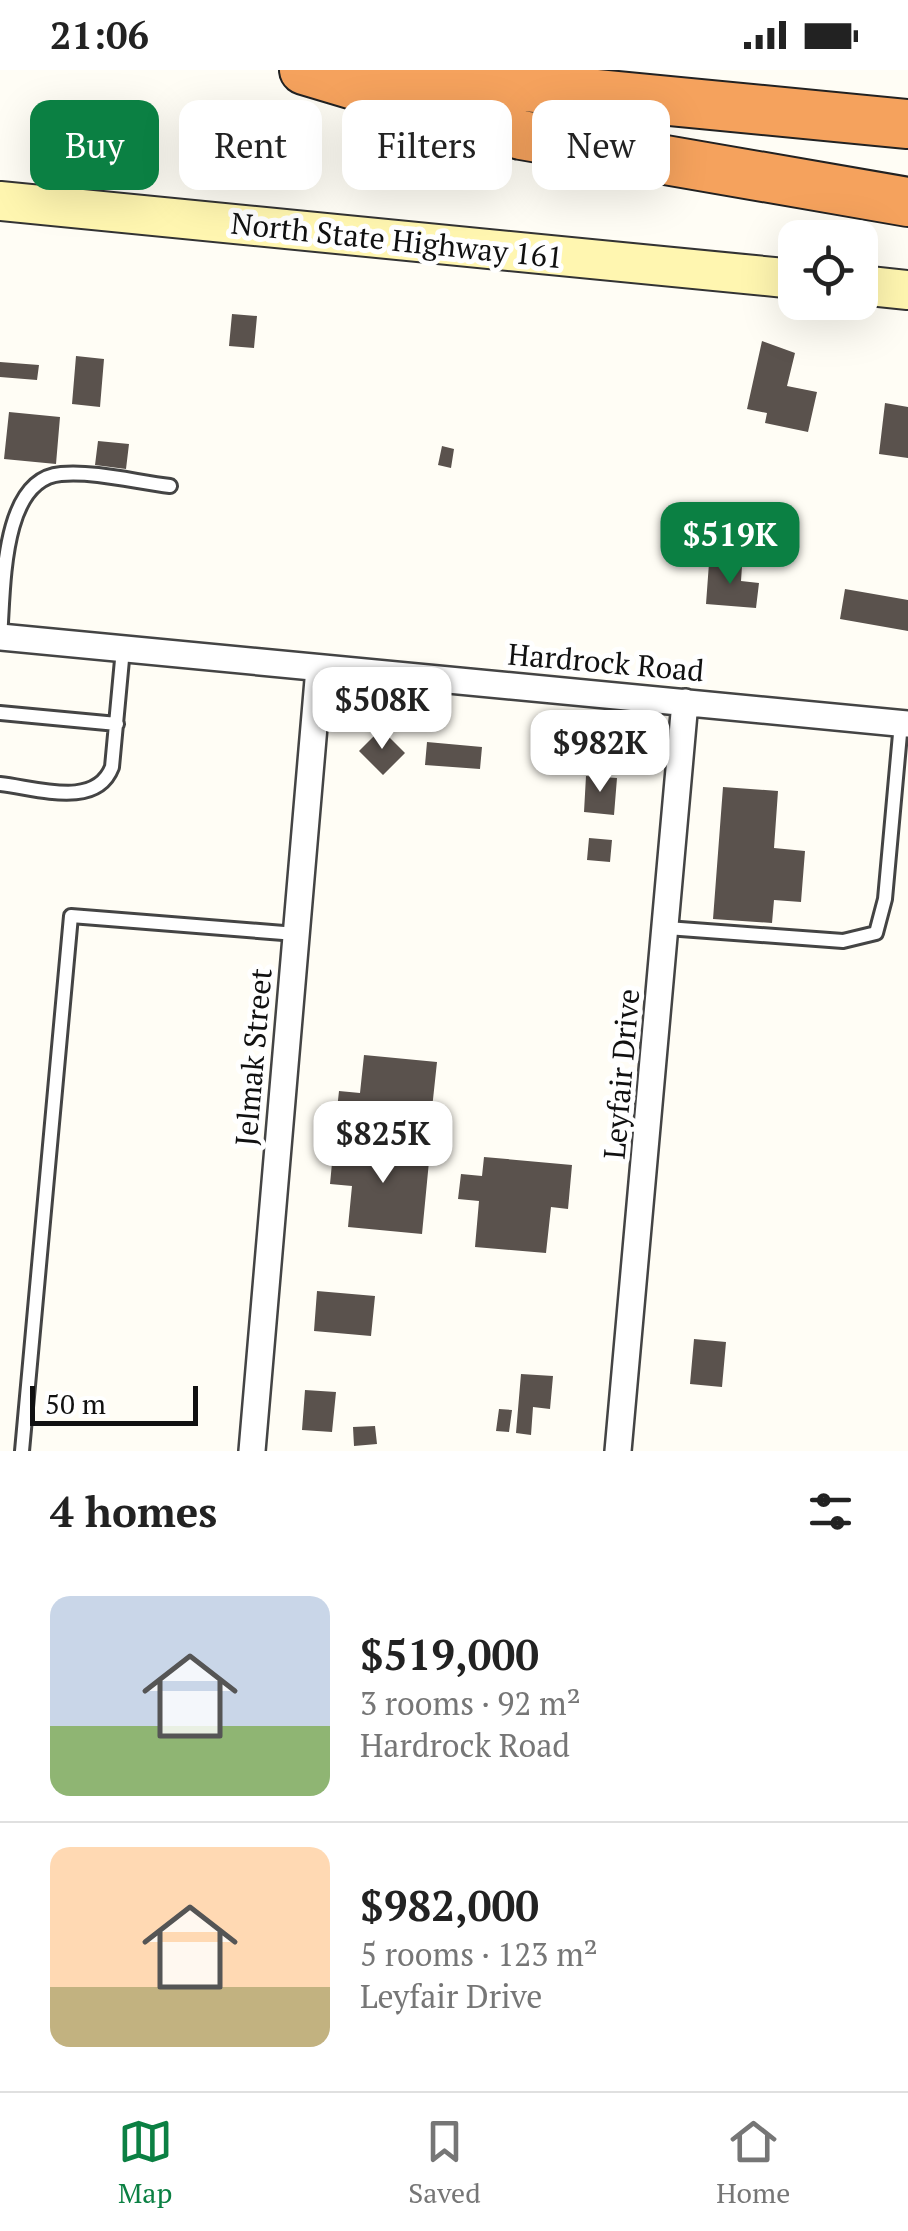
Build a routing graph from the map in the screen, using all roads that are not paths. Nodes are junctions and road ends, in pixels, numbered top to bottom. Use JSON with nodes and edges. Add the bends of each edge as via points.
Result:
{"nodes":[{"id":1,"x":304,"y":70,"type":"edge"},
{"id":2,"x":346,"y":70,"type":"edge"},
{"id":3,"x":908,"y":124,"type":"edge"},
{"id":4,"x":0,"y":201,"type":"edge"},
{"id":5,"x":908,"y":202,"type":"edge"},
{"id":6,"x":778,"y":276,"type":"edge"},
{"id":7,"x":878,"y":287,"type":"edge"},
{"id":8,"x":908,"y":290,"type":"edge"},
{"id":9,"x":170,"y":486,"type":"dead end"},
{"id":10,"x":0,"y":637,"type":"edge"},
{"id":11,"x":124,"y":649,"type":"junction"},
{"id":12,"x":318,"y":668,"type":"junction"},
{"id":13,"x":686,"y":702,"type":"junction"},
{"id":14,"x":0,"y":713,"type":"edge"},
{"id":15,"x":117,"y":724,"type":"junction"},
{"id":16,"x":904,"y":724,"type":"edge"},
{"id":17,"x":0,"y":784,"type":"edge"},
{"id":18,"x":667,"y":928,"type":"junction"},
{"id":19,"x":296,"y":934,"type":"junction"},
{"id":20,"x":22,"y":1451,"type":"edge"},
{"id":21,"x":252,"y":1451,"type":"edge"},
{"id":22,"x":618,"y":1451,"type":"edge"}],
"edges":[{"from":1,"to":5,"type":"highway","via":[[521,135]]},
{"from":2,"to":3,"type":"highway"},
{"from":4,"to":6,"type":"main road","name":"North State Highway 161"},
{"from":7,"to":8,"type":"main road"},
{"from":9,"to":10,"type":"lane","via":[[58,474],[30,488],[11,522]]},
{"from":10,"to":11,"type":"street","name":"Hardrock Road"},
{"from":11,"to":12,"type":"street","name":"Hardrock Road"},
{"from":11,"to":15,"type":"lane"},
{"from":12,"to":13,"type":"street","name":"Hardrock Road"},
{"from":12,"to":19,"type":"street","name":"Jelmak Street"},
{"from":13,"to":16,"type":"street","name":"Hardrock Road"},
{"from":13,"to":18,"type":"street","name":"Leyfair Drive"},
{"from":14,"to":15,"type":"lane"},
{"from":15,"to":17,"type":"lane","via":[[106,783],[88,793]]},
{"from":16,"to":18,"type":"lane","via":[[876,934],[843,941]]},
{"from":18,"to":22,"type":"street","name":"Leyfair Drive"},
{"from":19,"to":20,"type":"lane","via":[[71,916]]},
{"from":19,"to":21,"type":"street","name":"Jelmak Street"}]}
